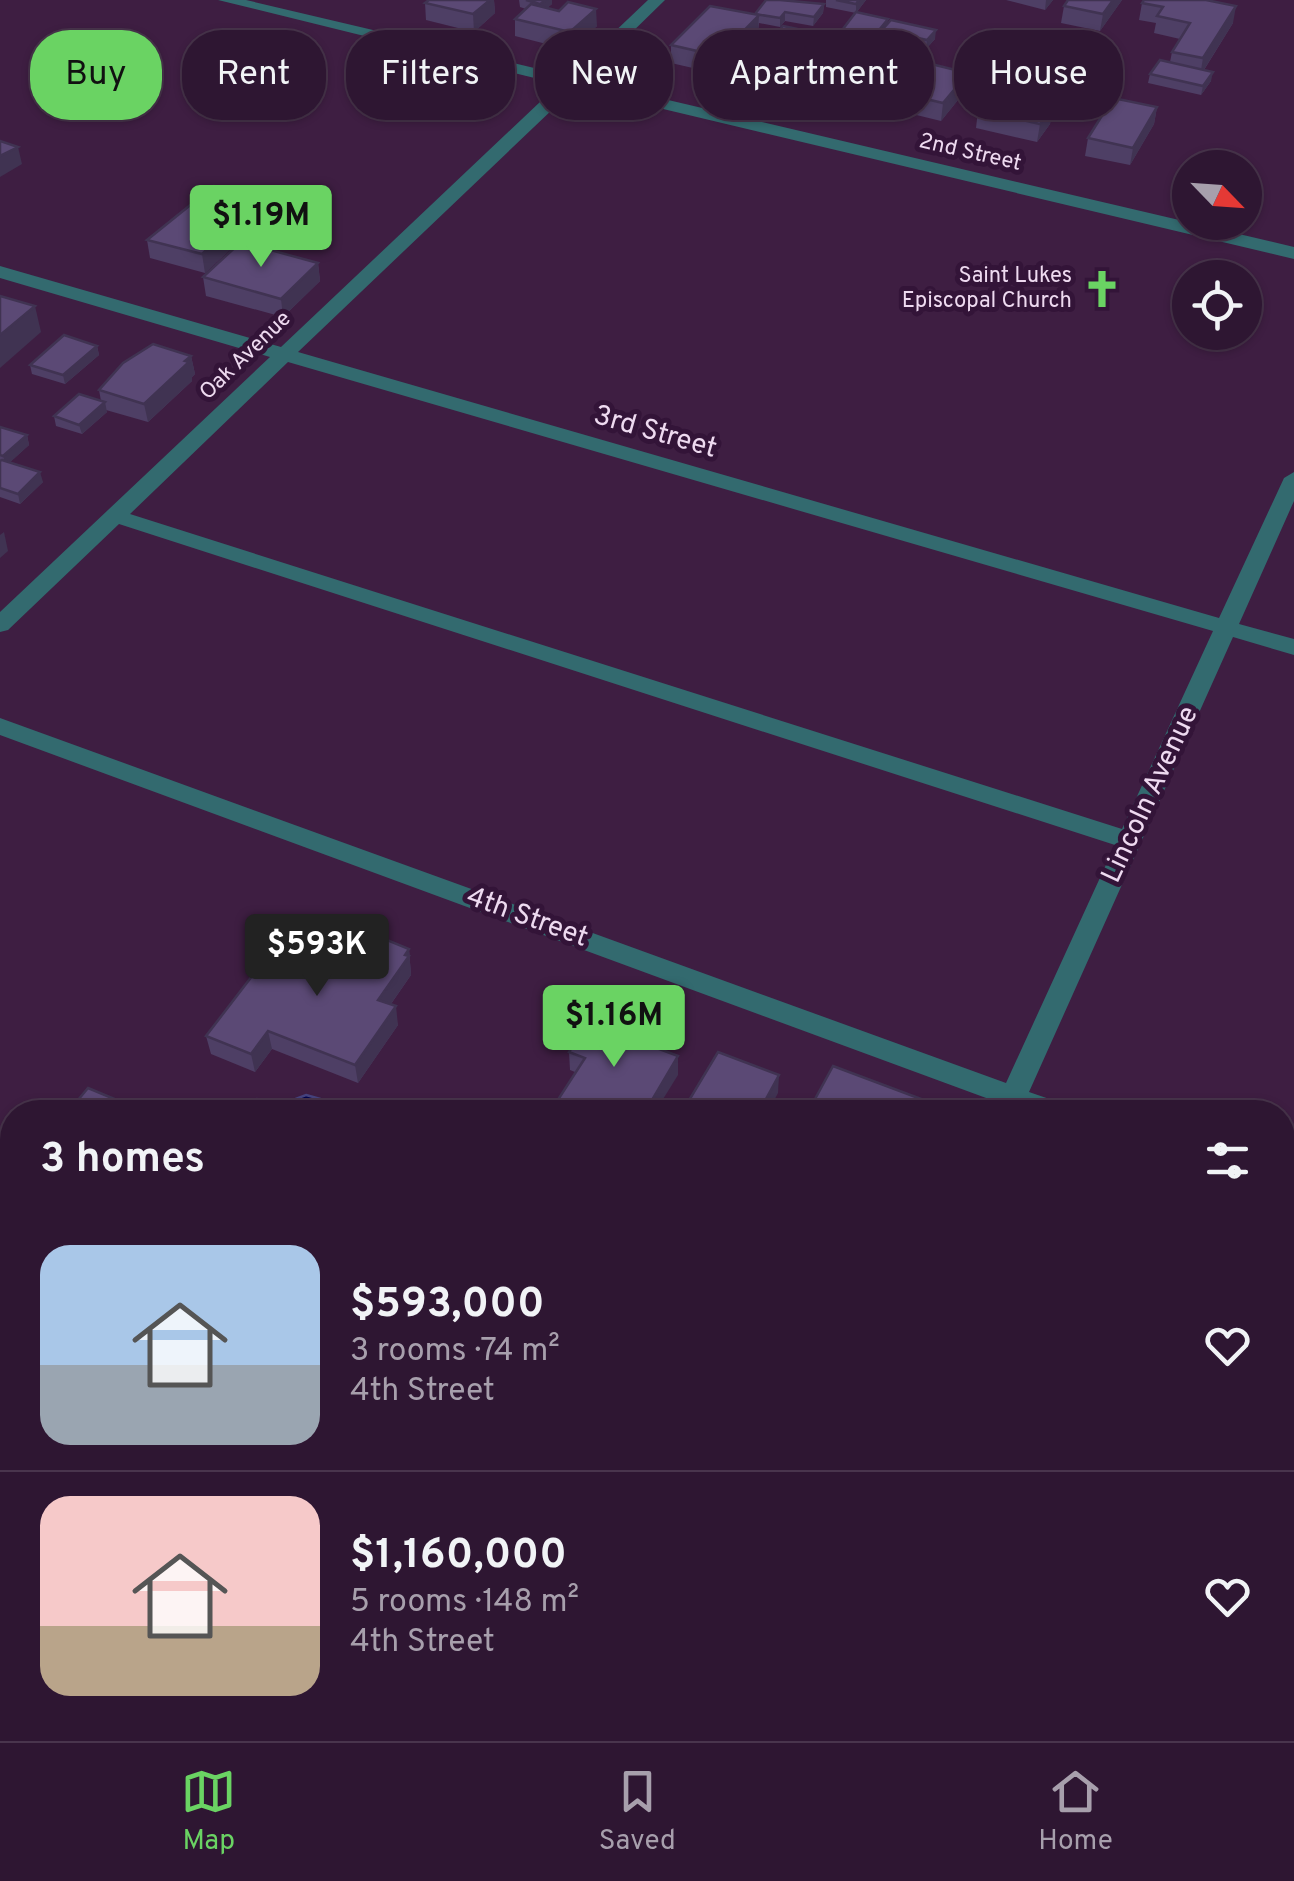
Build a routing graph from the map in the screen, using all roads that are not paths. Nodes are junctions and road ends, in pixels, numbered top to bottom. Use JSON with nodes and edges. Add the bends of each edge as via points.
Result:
{"nodes":[{"id":1,"x":658,"y":0,"type":"edge"},
{"id":2,"x":234,"y":1,"type":"edge"},
{"id":3,"x":627,"y":30,"type":"edge"},
{"id":4,"x":535,"y":73,"type":"edge"},
{"id":5,"x":673,"y":105,"type":"edge"},
{"id":6,"x":535,"y":119,"type":"edge"},
{"id":7,"x":1294,"y":252,"type":"edge"},
{"id":8,"x":0,"y":272,"type":"edge"},
{"id":9,"x":284,"y":355,"type":"junction"},
{"id":10,"x":1294,"y":478,"type":"edge"},
{"id":11,"x":115,"y":516,"type":"junction"},
{"id":12,"x":0,"y":625,"type":"edge"},
{"id":13,"x":1227,"y":627,"type":"junction"},
{"id":14,"x":1294,"y":647,"type":"edge"},
{"id":15,"x":0,"y":726,"type":"edge"},
{"id":16,"x":1130,"y":841,"type":"junction"},
{"id":17,"x":997,"y":1100,"type":"edge"},
{"id":18,"x":1012,"y":1100,"type":"edge"}],
"edges":[{"from":1,"to":3,"type":"street","name":"Oak Avenue"},
{"from":2,"to":4,"type":"street","name":"2nd Street"},
{"from":5,"to":7,"type":"street","name":"2nd Street"},
{"from":6,"to":9,"type":"street","name":"Oak Avenue"},
{"from":8,"to":9,"type":"street","name":"3rd Street"},
{"from":9,"to":11,"type":"street","name":"Oak Avenue"},
{"from":9,"to":13,"type":"street","name":"3rd Street"},
{"from":10,"to":13,"type":"street","name":"Lincoln Avenue"},
{"from":11,"to":12,"type":"street","name":"Oak Avenue"},
{"from":11,"to":16,"type":"street"},
{"from":13,"to":14,"type":"street","name":"3rd Street"},
{"from":13,"to":16,"type":"street","name":"Lincoln Avenue"},
{"from":15,"to":17,"type":"street","name":"4th Street"},
{"from":16,"to":18,"type":"street","name":"Lincoln Avenue"}]}
